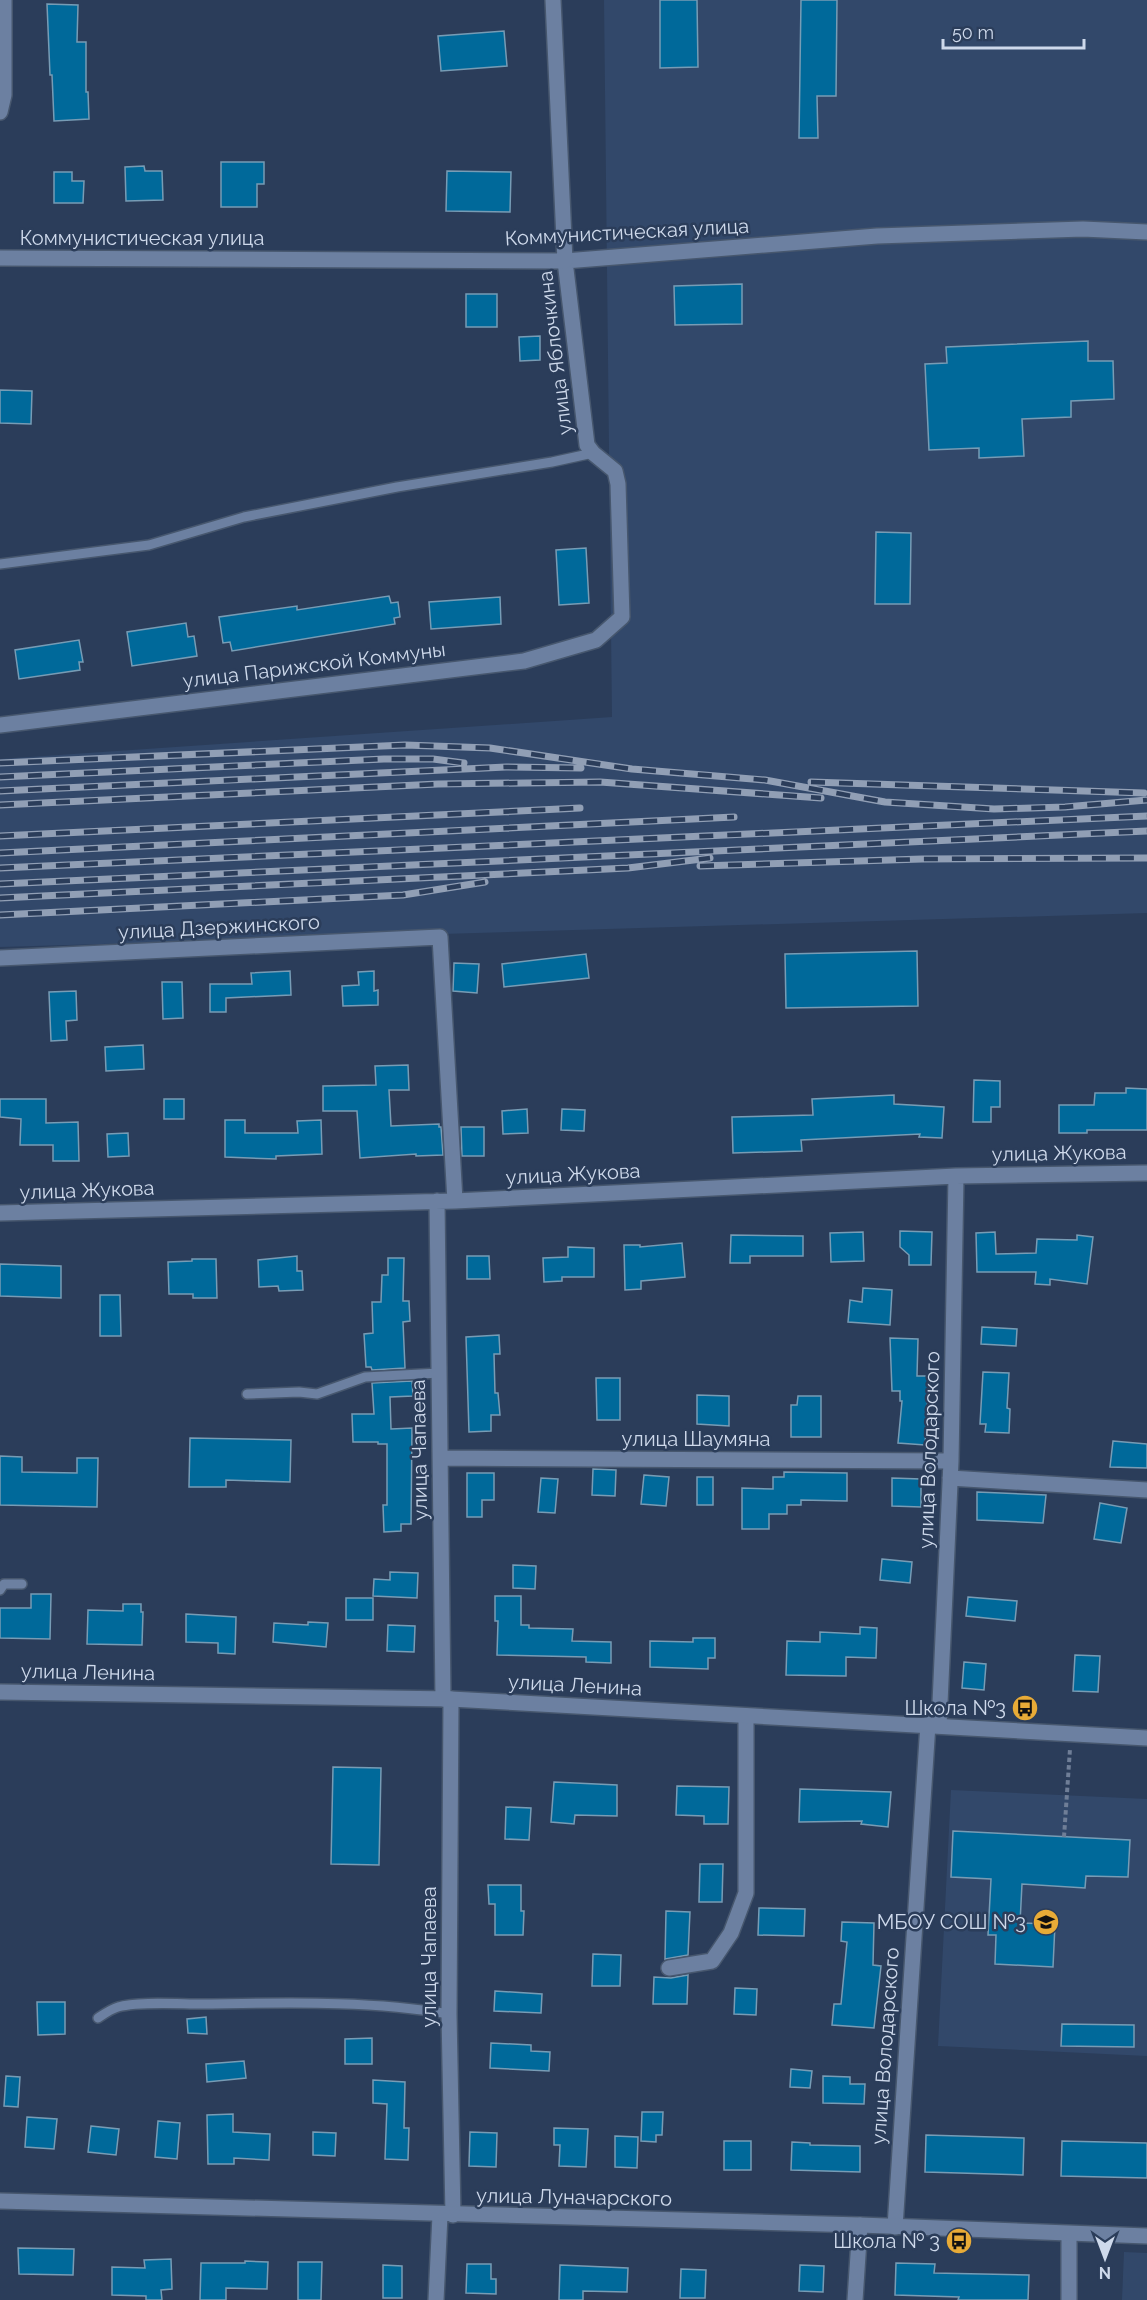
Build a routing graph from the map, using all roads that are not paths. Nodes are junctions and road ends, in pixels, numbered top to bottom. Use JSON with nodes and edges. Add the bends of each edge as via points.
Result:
{"nodes":[{"id":1,"x":4,"y":0,"type":"edge"},
{"id":2,"x":553,"y":0,"type":"edge"},
{"id":3,"x":0,"y":112,"type":"edge"},
{"id":4,"x":1147,"y":232,"type":"edge"},
{"id":5,"x":0,"y":258,"type":"edge"},
{"id":6,"x":565,"y":261,"type":"junction"},
{"id":7,"x":593,"y":453,"type":"junction"},
{"id":8,"x":0,"y":564,"type":"edge"},
{"id":9,"x":622,"y":617,"type":"joint"},
{"id":10,"x":0,"y":725,"type":"edge"},
{"id":11,"x":0,"y":958,"type":"edge"},
{"id":12,"x":1147,"y":1173,"type":"edge"},
{"id":13,"x":956,"y":1176,"type":"junction"},
{"id":14,"x":437,"y":1201,"type":"junction"},
{"id":15,"x":455,"y":1201,"type":"junction"},
{"id":16,"x":0,"y":1213,"type":"edge"},
{"id":17,"x":439,"y":1373,"type":"junction"},
{"id":18,"x":247,"y":1394,"type":"dead end"},
{"id":19,"x":440,"y":1458,"type":"junction"},
{"id":20,"x":951,"y":1461,"type":"junction"},
{"id":21,"x":950,"y":1478,"type":"junction"},
{"id":22,"x":1147,"y":1491,"type":"edge"},
{"id":23,"x":22,"y":1584,"type":"dead end"},
{"id":24,"x":0,"y":1590,"type":"edge"},
{"id":25,"x":0,"y":1692,"type":"edge"},
{"id":26,"x":447,"y":1699,"type":"junction"},
{"id":27,"x":746,"y":1716,"type":"junction"},
{"id":28,"x":934,"y":1725,"type":"junction"},
{"id":29,"x":1147,"y":1738,"type":"edge"},
{"id":30,"x":669,"y":1968,"type":"dead end"},
{"id":31,"x":449,"y":2014,"type":"junction"},
{"id":32,"x":98,"y":2018,"type":"dead end"},
{"id":33,"x":0,"y":2201,"type":"edge"},
{"id":34,"x":446,"y":2215,"type":"junction"},
{"id":35,"x":860,"y":2225,"type":"junction"},
{"id":36,"x":894,"y":2227,"type":"junction"},
{"id":37,"x":1069,"y":2234,"type":"junction"},
{"id":38,"x":1147,"y":2236,"type":"edge"},
{"id":39,"x":436,"y":2300,"type":"edge"},
{"id":40,"x":855,"y":2300,"type":"edge"},
{"id":41,"x":1069,"y":2300,"type":"edge"}],
"edges":[{"from":1,"to":3,"type":"street","via":[[4,95]]},
{"from":2,"to":6,"type":"street","name":"улица Яблочкина"},
{"from":4,"to":6,"type":"street","name":"Коммунистическая улица","via":[[1083,229],[877,236]]},
{"from":5,"to":6,"type":"street","name":"Коммунистическая улица"},
{"from":6,"to":7,"type":"street","name":"улица Яблочкина","via":[[587,445]]},
{"from":7,"to":8,"type":"lane","via":[[244,517],[149,544]]},
{"from":7,"to":9,"type":"street","name":"улица Яблочкина","via":[[615,471],[618,484]]},
{"from":9,"to":10,"type":"street","name":"улица Парижской Коммуны","via":[[596,640],[524,661]]},
{"from":11,"to":15,"type":"street","name":"улица Дзержинского","via":[[440,937]]},
{"from":12,"to":13,"type":"street","name":"улица Жукова"},
{"from":13,"to":15,"type":"street","name":"улица Жукова"},
{"from":13,"to":20,"type":"street","name":"улица Володарского"},
{"from":14,"to":15,"type":"street","name":"улица Жукова"},
{"from":14,"to":16,"type":"street","name":"улица Жукова"},
{"from":14,"to":17,"type":"street","name":"улица Чапаева"},
{"from":17,"to":18,"type":"lane","via":[[365,1377],[317,1394]]},
{"from":17,"to":19,"type":"street","name":"улица Чапаева"},
{"from":19,"to":20,"type":"street","name":"улица Шаумяна"},
{"from":19,"to":26,"type":"street","name":"улица Чапаева"},
{"from":20,"to":21,"type":"street","name":"улица Володарского"},
{"from":21,"to":22,"type":"street"},
{"from":21,"to":28,"type":"street","name":"улица Володарского"},
{"from":23,"to":24,"type":"lane","via":[[4,1584]]},
{"from":25,"to":26,"type":"street","name":"улица Ленина"},
{"from":26,"to":27,"type":"street","name":"улица Ленина"},
{"from":26,"to":31,"type":"street","name":"улица Чапаева"},
{"from":27,"to":28,"type":"street","name":"улица Ленина"},
{"from":27,"to":30,"type":"street","via":[[746,1893],[731,1933],[712,1960]]},
{"from":28,"to":29,"type":"street","name":"улица Ленина"},
{"from":28,"to":36,"type":"street","name":"улица Володарского"},
{"from":31,"to":32,"type":"lane","via":[[387,2006],[183,2004],[119,2007]]},
{"from":31,"to":34,"type":"street","name":"улица Чапаева"},
{"from":33,"to":34,"type":"street","name":"улица Луначарского"},
{"from":34,"to":35,"type":"street","name":"улица Луначарского"},
{"from":34,"to":39,"type":"street","name":"улица Чапаева"},
{"from":35,"to":36,"type":"street","name":"улица Луначарского"},
{"from":35,"to":40,"type":"street"},
{"from":36,"to":37,"type":"street","name":"улица Луначарского"},
{"from":37,"to":38,"type":"street","name":"улица Луначарского"},
{"from":37,"to":41,"type":"street"}]}
